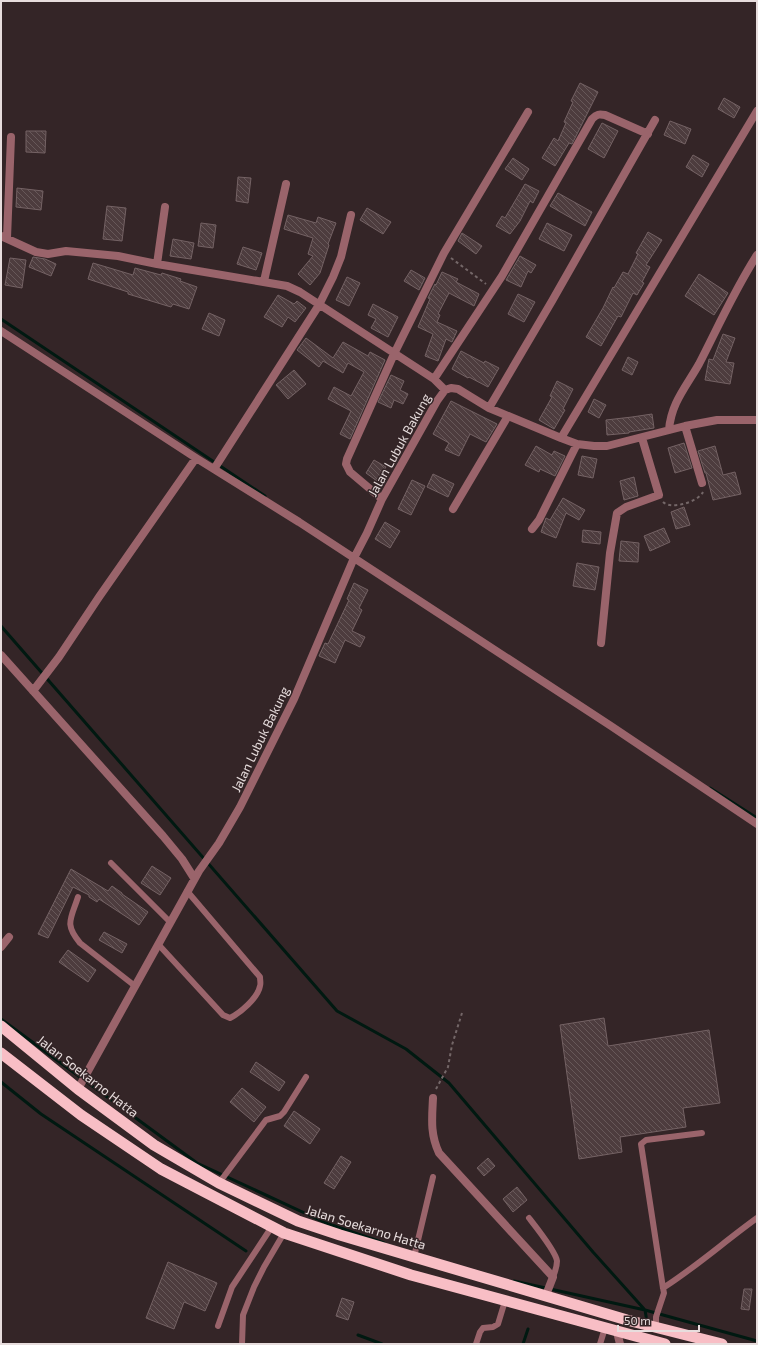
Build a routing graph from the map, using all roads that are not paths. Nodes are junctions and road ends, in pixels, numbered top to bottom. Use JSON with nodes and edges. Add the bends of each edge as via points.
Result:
{"nodes":[{"id":1,"x":757,"y":111,"type":"edge"},
{"id":2,"x":528,"y":112,"type":"dead end"},
{"id":3,"x":655,"y":120,"type":"dead end"},
{"id":4,"x":648,"y":134,"type":"junction"},
{"id":5,"x":10,"y":137,"type":"dead end"},
{"id":6,"x":286,"y":184,"type":"dead end"},
{"id":7,"x":165,"y":207,"type":"dead end"},
{"id":8,"x":351,"y":215,"type":"dead end"},
{"id":9,"x":4,"y":237,"type":"edge"},
{"id":10,"x":757,"y":255,"type":"edge"},
{"id":11,"x":157,"y":264,"type":"junction"},
{"id":12,"x":264,"y":281,"type":"junction"},
{"id":13,"x":319,"y":305,"type":"junction"},
{"id":14,"x":1,"y":331,"type":"edge"},
{"id":15,"x":394,"y":354,"type":"junction"},
{"id":16,"x":434,"y":379,"type":"junction"},
{"id":17,"x":445,"y":390,"type":"junction"},
{"id":18,"x":489,"y":408,"type":"junction"},
{"id":19,"x":508,"y":416,"type":"junction"},
{"id":20,"x":757,"y":420,"type":"edge"},
{"id":21,"x":684,"y":426,"type":"junction"},
{"id":22,"x":669,"y":430,"type":"junction"},
{"id":23,"x":561,"y":438,"type":"junction"},
{"id":24,"x":642,"y":438,"type":"junction"},
{"id":25,"x":577,"y":444,"type":"junction"},
{"id":26,"x":196,"y":458,"type":"junction"},
{"id":27,"x":215,"y":467,"type":"junction"},
{"id":28,"x":702,"y":483,"type":"road end"},
{"id":29,"x":382,"y":499,"type":"junction"},
{"id":30,"x":453,"y":509,"type":"dead end"},
{"id":31,"x":532,"y":529,"type":"dead end"},
{"id":32,"x":354,"y":558,"type":"junction"},
{"id":33,"x":600,"y":643,"type":"dead end"},
{"id":34,"x":1,"y":655,"type":"edge"},
{"id":35,"x":36,"y":688,"type":"junction"},
{"id":36,"x":757,"y":824,"type":"edge"},
{"id":37,"x":111,"y":863,"type":"dead end"},
{"id":38,"x":197,"y":874,"type":"junction"},
{"id":39,"x":187,"y":891,"type":"junction"},
{"id":40,"x":78,"y":897,"type":"dead end"},
{"id":41,"x":170,"y":922,"type":"junction"},
{"id":42,"x":9,"y":937,"type":"dead end"},
{"id":43,"x":158,"y":944,"type":"junction"},
{"id":44,"x":1,"y":947,"type":"edge"},
{"id":45,"x":135,"y":986,"type":"junction"},
{"id":46,"x":1,"y":1026,"type":"edge"},
{"id":47,"x":1,"y":1053,"type":"edge"},
{"id":48,"x":306,"y":1077,"type":"dead end"},
{"id":49,"x":79,"y":1086,"type":"junction"},
{"id":50,"x":433,"y":1098,"type":"dead end"},
{"id":51,"x":702,"y":1133,"type":"dead end"},
{"id":52,"x":434,"y":1177,"type":"dead end"},
{"id":53,"x":219,"y":1183,"type":"junction"},
{"id":54,"x":529,"y":1218,"type":"dead end"},
{"id":55,"x":757,"y":1218,"type":"edge"},
{"id":56,"x":271,"y":1228,"type":"junction"},
{"id":57,"x":284,"y":1233,"type":"junction"},
{"id":58,"x":415,"y":1253,"type":"junction"},
{"id":59,"x":552,"y":1279,"type":"junction"},
{"id":60,"x":663,"y":1288,"type":"junction"},
{"id":61,"x":547,"y":1294,"type":"junction"},
{"id":62,"x":505,"y":1301,"type":"junction"},
{"id":63,"x":656,"y":1321,"type":"junction"},
{"id":64,"x":218,"y":1326,"type":"dead end"},
{"id":65,"x":605,"y":1328,"type":"junction"},
{"id":66,"x":617,"y":1332,"type":"junction"},
{"id":67,"x":662,"y":1343,"type":"edge"},
{"id":68,"x":242,"y":1344,"type":"edge"},
{"id":69,"x":476,"y":1344,"type":"edge"},
{"id":70,"x":600,"y":1344,"type":"edge"},
{"id":71,"x":620,"y":1344,"type":"edge"},
{"id":72,"x":722,"y":1344,"type":"edge"}],
"edges":[{"from":1,"to":23,"type":"street"},
{"from":2,"to":15,"type":"street","via":[[444,253]]},
{"from":3,"to":4,"type":"street"},
{"from":4,"to":16,"type":"street","via":[[605,115],[595,116],[493,290]]},
{"from":4,"to":18,"type":"street"},
{"from":5,"to":9,"type":"street"},
{"from":6,"to":12,"type":"street"},
{"from":7,"to":11,"type":"street"},
{"from":8,"to":13,"type":"street","via":[[341,257]]},
{"from":9,"to":11,"type":"street","via":[[36,252],[86,252]]},
{"from":10,"to":22,"type":"street","via":[[673,407]]},
{"from":11,"to":12,"type":"street"},
{"from":12,"to":13,"type":"street","via":[[300,292]]},
{"from":13,"to":15,"type":"street"},
{"from":13,"to":27,"type":"street"},
{"from":14,"to":26,"type":"street"},
{"from":15,"to":16,"type":"street"},
{"from":15,"to":29,"type":"street","via":[[346,464],[350,472]]},
{"from":16,"to":17,"type":"street"},
{"from":17,"to":18,"type":"street","via":[[458,389]]},
{"from":17,"to":29,"type":"street","name":"Jalan Lubuk Bakung"},
{"from":18,"to":19,"type":"street"},
{"from":19,"to":23,"type":"street"},
{"from":19,"to":30,"type":"street"},
{"from":20,"to":21,"type":"street","via":[[717,420]]},
{"from":21,"to":22,"type":"street"},
{"from":21,"to":28,"type":"street"},
{"from":22,"to":24,"type":"street"},
{"from":23,"to":25,"type":"street"},
{"from":24,"to":25,"type":"street","via":[[607,446]]},
{"from":24,"to":33,"type":"street","via":[[659,495],[617,513]]},
{"from":25,"to":31,"type":"street"},
{"from":26,"to":27,"type":"street"},
{"from":26,"to":35,"type":"street"},
{"from":27,"to":32,"type":"street"},
{"from":29,"to":32,"type":"street","name":"Jalan Lubuk Bakung"},
{"from":32,"to":36,"type":"street"},
{"from":32,"to":38,"type":"street","name":"Jalan Lubuk Bakung","via":[[294,699],[240,807]]},
{"from":34,"to":35,"type":"street"},
{"from":35,"to":38,"type":"street"},
{"from":37,"to":41,"type":"lane"},
{"from":38,"to":39,"type":"street","name":"Jalan Lubuk Bakung"},
{"from":39,"to":41,"type":"street","name":"Jalan Lubuk Bakung"},
{"from":39,"to":43,"type":"lane","via":[[260,977],[260,988],[240,1013],[230,1018],[223,1015]]},
{"from":40,"to":45,"type":"lane","via":[[70,924],[75,937]]},
{"from":41,"to":43,"type":"street","name":"Jalan Lubuk Bakung"},
{"from":42,"to":44,"type":"street"},
{"from":43,"to":45,"type":"street","name":"Jalan Lubuk Bakung"},
{"from":45,"to":49,"type":"street","name":"Jalan Lubuk Bakung"},
{"from":46,"to":49,"type":"highway","name":"Jalan Soekarno Hatta"},
{"from":47,"to":56,"type":"highway","via":[[82,1115],[161,1169]]},
{"from":48,"to":53,"type":"lane","via":[[284,1112],[280,1116],[266,1120]]},
{"from":49,"to":53,"type":"highway","name":"Jalan Soekarno Hatta","via":[[154,1145]]},
{"from":50,"to":59,"type":"street","via":[[432,1129],[434,1143],[440,1153]]},
{"from":51,"to":60,"type":"lane","via":[[646,1140],[641,1144]]},
{"from":52,"to":58,"type":"lane"},
{"from":53,"to":58,"type":"highway","name":"Jalan Soekarno Hatta","via":[[298,1221],[340,1235]]},
{"from":54,"to":59,"type":"lane","via":[[557,1260]]},
{"from":55,"to":60,"type":"lane"},
{"from":56,"to":57,"type":"highway"},
{"from":56,"to":64,"type":"lane","via":[[232,1286]]},
{"from":57,"to":62,"type":"highway","via":[[411,1275]]},
{"from":57,"to":68,"type":"lane","via":[[264,1267],[243,1315]]},
{"from":58,"to":61,"type":"highway","name":"Jalan Soekarno Hatta"},
{"from":59,"to":61,"type":"street"},
{"from":60,"to":63,"type":"lane"},
{"from":61,"to":63,"type":"highway","name":"Jalan Soekarno Hatta","via":[[627,1320]]},
{"from":62,"to":65,"type":"highway"},
{"from":62,"to":69,"type":"lane","via":[[498,1324],[483,1328]]},
{"from":63,"to":72,"type":"highway","name":"Jalan Soekarno Hatta"},
{"from":65,"to":66,"type":"highway"},
{"from":65,"to":70,"type":"lane"},
{"from":66,"to":67,"type":"highway"},
{"from":66,"to":71,"type":"street"}]}
